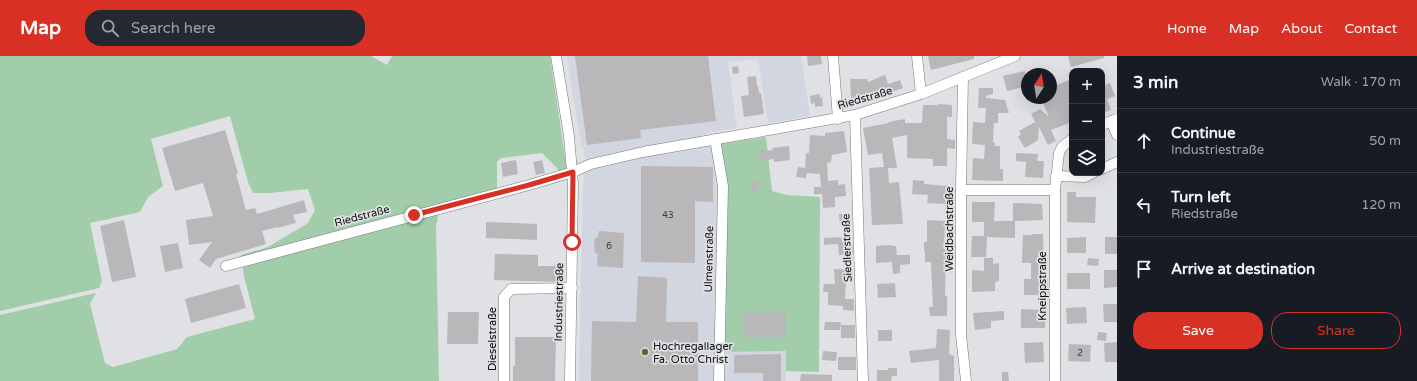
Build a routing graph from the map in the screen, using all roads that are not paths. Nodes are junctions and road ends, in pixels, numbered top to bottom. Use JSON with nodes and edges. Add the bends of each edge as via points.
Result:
{"nodes":[{"id":1,"x":556,"y":56,"type":"edge"},
{"id":2,"x":833,"y":56,"type":"edge"},
{"id":3,"x":917,"y":56,"type":"edge"},
{"id":4,"x":1016,"y":56,"type":"edge"},
{"id":5,"x":963,"y":77,"type":"junction"},
{"id":6,"x":921,"y":94,"type":"junction"},
{"id":7,"x":855,"y":115,"type":"junction"},
{"id":8,"x":838,"y":119,"type":"junction"},
{"id":9,"x":1110,"y":122,"type":"edge"},
{"id":10,"x":1117,"y":135,"type":"edge"},
{"id":11,"x":715,"y":139,"type":"junction"},
{"id":12,"x":1071,"y":140,"type":"edge"},
{"id":13,"x":1117,"y":162,"type":"edge"},
{"id":14,"x":1105,"y":168,"type":"edge"},
{"id":15,"x":573,"y":172,"type":"junction"},
{"id":16,"x":1056,"y":176,"type":"junction"},
{"id":17,"x":1087,"y":176,"type":"edge"},
{"id":18,"x":961,"y":190,"type":"junction"},
{"id":19,"x":1055,"y":190,"type":"junction"},
{"id":20,"x":226,"y":266,"type":"dead end"},
{"id":21,"x":572,"y":288,"type":"junction"},
{"id":22,"x":504,"y":381,"type":"edge"},
{"id":23,"x":570,"y":381,"type":"edge"},
{"id":24,"x":719,"y":381,"type":"edge"},
{"id":25,"x":863,"y":381,"type":"edge"},
{"id":26,"x":966,"y":381,"type":"edge"},
{"id":27,"x":1055,"y":381,"type":"edge"}],
"edges":[{"from":1,"to":15,"type":"street","name":"Industriestraße"},
{"from":2,"to":8,"type":"street"},
{"from":3,"to":6,"type":"street"},
{"from":4,"to":5,"type":"street","name":"Riedstraße"},
{"from":5,"to":6,"type":"street","name":"Riedstraße"},
{"from":5,"to":18,"type":"street","name":"Weidbachstraße"},
{"from":6,"to":7,"type":"street","name":"Riedstraße"},
{"from":7,"to":8,"type":"street","name":"Riedstraße"},
{"from":7,"to":25,"type":"street","name":"Siedlerstraße"},
{"from":8,"to":11,"type":"street","name":"Riedstraße"},
{"from":9,"to":10,"type":"street"},
{"from":11,"to":15,"type":"street","name":"Riedstraße","via":[[611,159]]},
{"from":11,"to":24,"type":"street","name":"Ulmenstraße","via":[[723,186]]},
{"from":12,"to":16,"type":"street","name":"Kneippstraße","via":[[1062,147]]},
{"from":13,"to":14,"type":"street"},
{"from":15,"to":20,"type":"street","name":"Riedstraße"},
{"from":15,"to":21,"type":"street","name":"Industriestraße"},
{"from":16,"to":17,"type":"street"},
{"from":16,"to":19,"type":"street","name":"Kneippstraße"},
{"from":18,"to":19,"type":"street"},
{"from":18,"to":26,"type":"street","name":"Weidbachstraße","via":[[961,335]]},
{"from":19,"to":27,"type":"street","name":"Kneippstraße"},
{"from":21,"to":22,"type":"street","name":"Dieselstraße","via":[[511,289],[504,297]]},
{"from":21,"to":23,"type":"street","name":"Industriestraße"}]}
